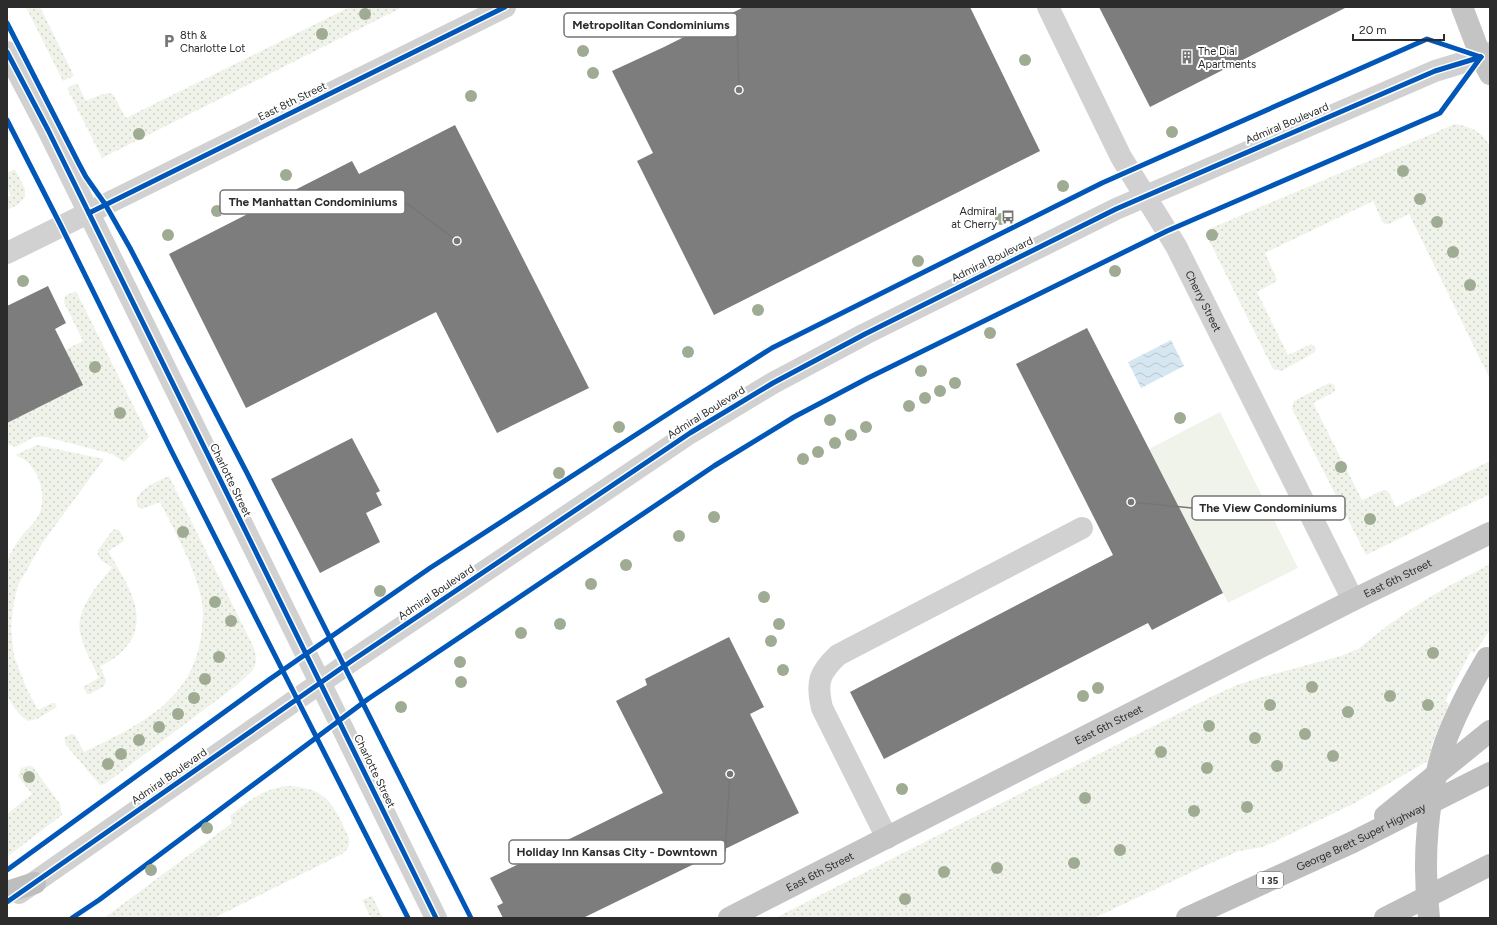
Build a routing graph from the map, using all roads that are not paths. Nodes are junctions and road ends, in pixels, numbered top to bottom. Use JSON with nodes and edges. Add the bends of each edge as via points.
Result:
{"nodes":[{"id":1,"x":505,"y":7,"type":"edge"},
{"id":2,"x":1048,"y":7,"type":"edge"},
{"id":3,"x":1462,"y":7,"type":"edge"},
{"id":4,"x":7,"y":52,"type":"edge"},
{"id":5,"x":1488,"y":60,"type":"edge"},
{"id":6,"x":1145,"y":195,"type":"junction"},
{"id":7,"x":88,"y":213,"type":"junction"},
{"id":8,"x":7,"y":253,"type":"edge"},
{"id":9,"x":1082,"y":528,"type":"dead end"},
{"id":10,"x":1490,"y":533,"type":"edge"},
{"id":11,"x":1353,"y":600,"type":"junction"},
{"id":12,"x":1488,"y":655,"type":"edge"},
{"id":13,"x":320,"y":683,"type":"junction"},
{"id":14,"x":1490,"y":731,"type":"edge"},
{"id":15,"x":1490,"y":773,"type":"edge"},
{"id":16,"x":887,"y":838,"type":"junction"},
{"id":17,"x":1353,"y":842,"type":"junction"},
{"id":18,"x":1490,"y":865,"type":"edge"},
{"id":19,"x":35,"y":883,"type":"junction"},
{"id":20,"x":7,"y":892,"type":"edge"},
{"id":21,"x":7,"y":902,"type":"edge"},
{"id":22,"x":436,"y":918,"type":"edge"},
{"id":23,"x":729,"y":918,"type":"edge"},
{"id":24,"x":1187,"y":918,"type":"edge"},
{"id":25,"x":1385,"y":918,"type":"edge"},
{"id":26,"x":1429,"y":918,"type":"edge"}],
"edges":[{"from":1,"to":7,"type":"street","name":"East 8th Street"},
{"from":2,"to":6,"type":"street","name":"Cherry Street","via":[[1121,157]]},
{"from":3,"to":5,"type":"main road"},
{"from":4,"to":7,"type":"street","name":"Charlotte Street"},
{"from":5,"to":6,"type":"street","name":"Admiral Boulevard","via":[[1435,71]]},
{"from":6,"to":11,"type":"street","name":"Cherry Street","via":[[1176,246]]},
{"from":6,"to":13,"type":"street","name":"Admiral Boulevard","via":[[773,382],[690,433]]},
{"from":7,"to":8,"type":"street","name":"East 8th Street"},
{"from":7,"to":13,"type":"street","name":"Charlotte Street"},
{"from":9,"to":16,"type":"street","via":[[838,655],[826,667],[820,679],[818,694],[822,708]]},
{"from":10,"to":11,"type":"main road","name":"East 6th Street"},
{"from":11,"to":16,"type":"main road","name":"East 6th Street"},
{"from":12,"to":26,"type":"highway","bridge":true,"via":[[1463,701],[1445,743],[1432,794],[1426,850]]},
{"from":13,"to":19,"type":"street","name":"Admiral Boulevard"},
{"from":13,"to":22,"type":"street","name":"Charlotte Street"},
{"from":14,"to":17,"type":"highway"},
{"from":15,"to":17,"type":"highway","name":"George Brett Super Highway","number":"I 35"},
{"from":16,"to":23,"type":"main road","name":"East 6th Street"},
{"from":17,"to":24,"type":"highway","name":"George Brett Super Highway","number":"I 35"},
{"from":18,"to":25,"type":"highway"},
{"from":19,"to":20,"type":"highway"},
{"from":19,"to":21,"type":"street","name":"Admiral Boulevard"}]}
